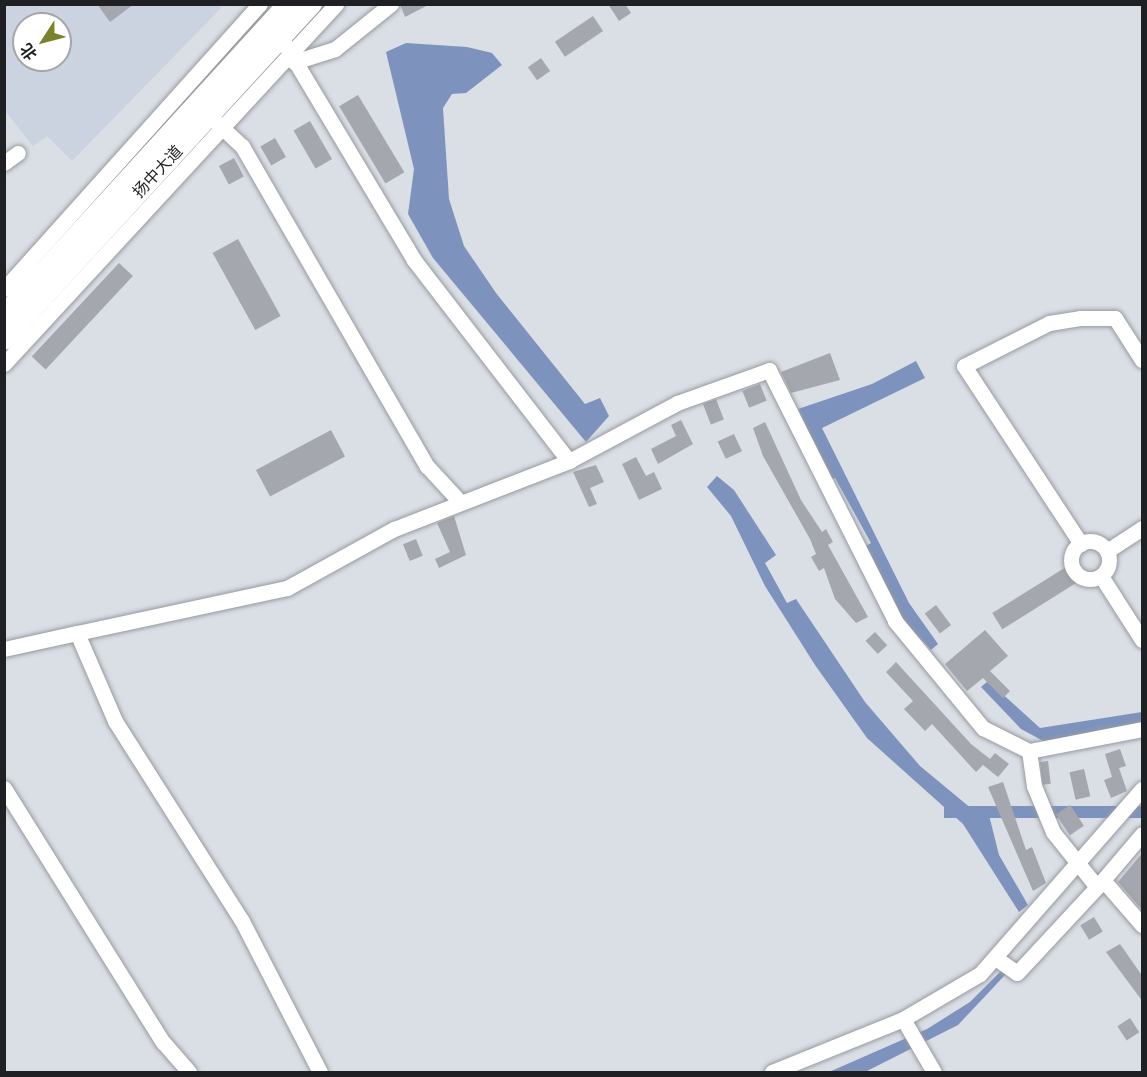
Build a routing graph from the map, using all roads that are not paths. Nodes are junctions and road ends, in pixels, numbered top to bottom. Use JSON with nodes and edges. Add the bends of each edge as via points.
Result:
{"nodes":[{"id":1,"x":260,"y":4,"type":"edge"},
{"id":2,"x":288,"y":4,"type":"edge"},
{"id":3,"x":336,"y":4,"type":"edge"},
{"id":4,"x":391,"y":4,"type":"edge"},
{"id":5,"x":308,"y":6,"type":"edge"},
{"id":6,"x":284,"y":45,"type":"junction"},
{"id":7,"x":216,"y":122,"type":"junction"},
{"id":8,"x":18,"y":153,"type":"dead end"},
{"id":9,"x":4,"y":164,"type":"edge"},
{"id":10,"x":4,"y":289,"type":"edge"},
{"id":11,"x":4,"y":315,"type":"edge"},
{"id":12,"x":4,"y":340,"type":"edge"},
{"id":13,"x":1143,"y":360,"type":"edge"},
{"id":14,"x":4,"y":364,"type":"edge"},
{"id":15,"x":569,"y":461,"type":"junction"},
{"id":16,"x":461,"y":503,"type":"junction"},
{"id":17,"x":1143,"y":528,"type":"edge"},
{"id":18,"x":1081,"y":544,"type":"junction"},
{"id":19,"x":1107,"y":551,"type":"junction"},
{"id":20,"x":1101,"y":576,"type":"junction"},
{"id":21,"x":77,"y":633,"type":"junction"},
{"id":22,"x":1143,"y":640,"type":"edge"},
{"id":23,"x":4,"y":649,"type":"edge"},
{"id":24,"x":1143,"y":729,"type":"edge"},
{"id":25,"x":1029,"y":751,"type":"junction"},
{"id":26,"x":4,"y":788,"type":"edge"},
{"id":27,"x":1143,"y":789,"type":"edge"},
{"id":28,"x":1143,"y":834,"type":"edge"},
{"id":29,"x":1077,"y":868,"type":"junction"},
{"id":30,"x":1098,"y":883,"type":"junction"},
{"id":31,"x":1143,"y":925,"type":"edge"},
{"id":32,"x":997,"y":959,"type":"junction"},
{"id":33,"x":907,"y":1025,"type":"junction"},
{"id":34,"x":189,"y":1072,"type":"edge"},
{"id":35,"x":320,"y":1072,"type":"edge"},
{"id":36,"x":772,"y":1072,"type":"edge"},
{"id":37,"x":934,"y":1072,"type":"edge"}],
"edges":[{"from":1,"to":10,"type":"street"},
{"from":2,"to":6,"type":"main road","name":"扬中大道"},
{"from":3,"to":6,"type":"street"},
{"from":4,"to":6,"type":"street","via":[[335,49]]},
{"from":5,"to":6,"type":"main road","name":"扬中大道"},
{"from":6,"to":7,"type":"main road","name":"扬中大道"},
{"from":6,"to":11,"type":"main road","name":"扬中大道"},
{"from":6,"to":15,"type":"street","via":[[442,301]]},
{"from":7,"to":12,"type":"main road","name":"扬中大道"},
{"from":7,"to":14,"type":"street"},
{"from":7,"to":16,"type":"street","via":[[242,146],[426,466]]},
{"from":8,"to":9,"type":"street"},
{"from":13,"to":18,"type":"street","via":[[1115,318],[1080,318],[1050,323],[964,366]]},
{"from":15,"to":16,"type":"street"},
{"from":15,"to":25,"type":"street","via":[[677,403],[769,370],[895,621],[982,728]]},
{"from":16,"to":21,"type":"street","via":[[393,529],[287,588]]},
{"from":17,"to":19,"type":"street"},
{"from":18,"to":19,"type":"street","via":[[1095,542]]},
{"from":18,"to":20,"type":"street","via":[[1072,556],[1074,570],[1086,579]]},
{"from":19,"to":20,"type":"street","via":[[1109,565]]},
{"from":20,"to":22,"type":"street"},
{"from":21,"to":23,"type":"street"},
{"from":21,"to":35,"type":"street","via":[[115,721],[242,921]]},
{"from":24,"to":25,"type":"street"},
{"from":25,"to":29,"type":"street","via":[[1034,786]]},
{"from":26,"to":34,"type":"street","via":[[163,1042]]},
{"from":27,"to":29,"type":"street"},
{"from":28,"to":30,"type":"street"},
{"from":29,"to":30,"type":"street"},
{"from":29,"to":32,"type":"street"},
{"from":30,"to":31,"type":"street"},
{"from":30,"to":32,"type":"street","via":[[1017,972]]},
{"from":32,"to":33,"type":"street"},
{"from":33,"to":36,"type":"street"},
{"from":33,"to":37,"type":"street"}]}
